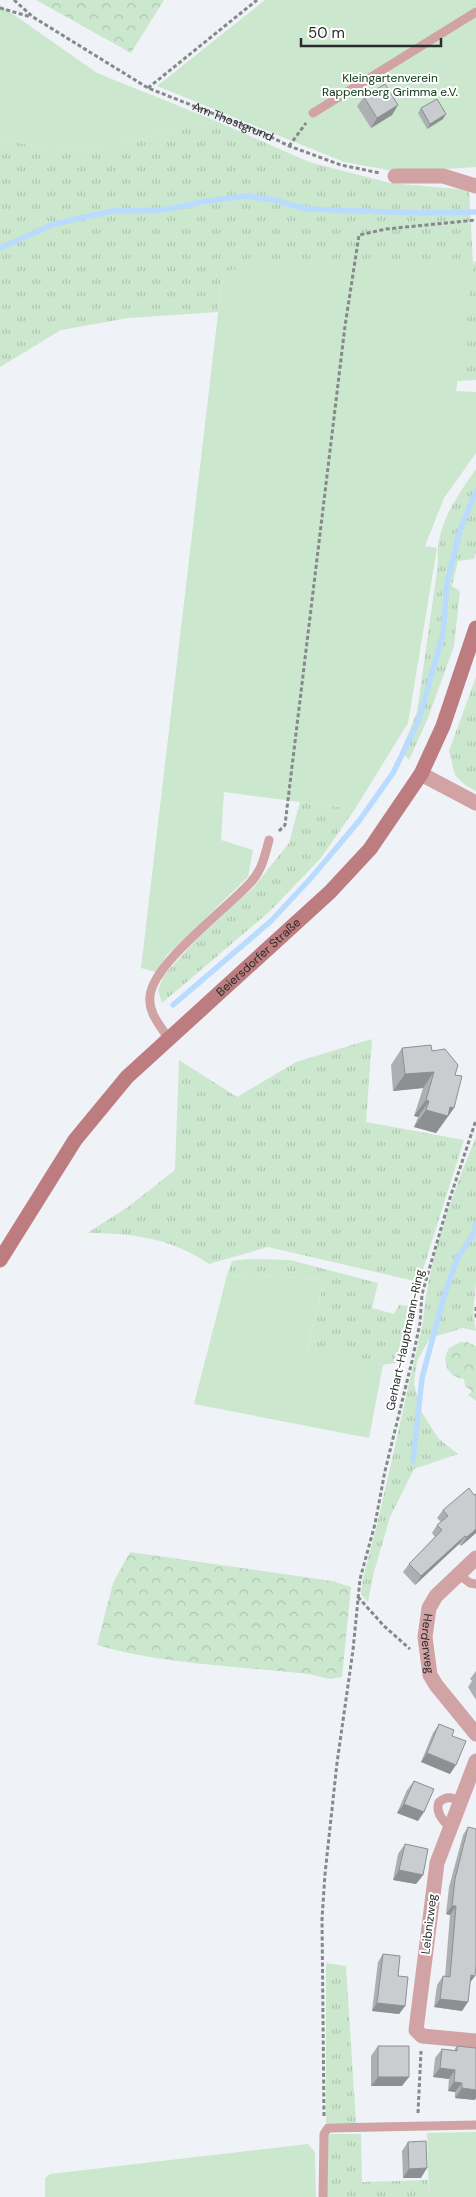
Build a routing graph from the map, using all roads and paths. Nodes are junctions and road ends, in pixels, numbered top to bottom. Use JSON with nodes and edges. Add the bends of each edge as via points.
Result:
{"nodes":[{"id":1,"x":14,"y":0,"type":"edge"},
{"id":2,"x":257,"y":0,"type":"edge"},
{"id":3,"x":0,"y":8,"type":"edge"},
{"id":4,"x":476,"y":12,"type":"edge"},
{"id":5,"x":33,"y":17,"type":"junction"},
{"id":6,"x":148,"y":88,"type":"junction"},
{"id":7,"x":313,"y":113,"type":"joint"},
{"id":8,"x":289,"y":146,"type":"junction"},
{"id":9,"x":395,"y":176,"type":"joint"},
{"id":10,"x":476,"y":186,"type":"edge"},
{"id":11,"x":476,"y":220,"type":"edge"},
{"id":12,"x":476,"y":628,"type":"edge"},
{"id":13,"x":421,"y":774,"type":"junction"},
{"id":14,"x":476,"y":804,"type":"edge"},
{"id":15,"x":269,"y":840,"type":"joint"},
{"id":16,"x":168,"y":1038,"type":"junction"},
{"id":17,"x":476,"y":1120,"type":"edge"},
{"id":18,"x":0,"y":1260,"type":"edge"},
{"id":19,"x":476,"y":1307,"type":"edge"},
{"id":20,"x":476,"y":1318,"type":"edge"},
{"id":21,"x":476,"y":1558,"type":"edge"},
{"id":22,"x":458,"y":1574,"type":"junction"},
{"id":23,"x":476,"y":1584,"type":"edge"},
{"id":24,"x":358,"y":1597,"type":"junction"},
{"id":25,"x":427,"y":1658,"type":"junction"},
{"id":26,"x":476,"y":1734,"type":"edge"},
{"id":27,"x":476,"y":1761,"type":"edge"},
{"id":28,"x":422,"y":2036,"type":"junction"},
{"id":29,"x":476,"y":2042,"type":"edge"},
{"id":30,"x":476,"y":2124,"type":"edge"},
{"id":31,"x":417,"y":2127,"type":"junction"},
{"id":32,"x":324,"y":2134,"type":"junction"},
{"id":33,"x":323,"y":2197,"type":"edge"}],
"edges":[{"from":1,"to":5,"type":"path","name":"Am Thostgrund"},
{"from":2,"to":6,"type":"path"},
{"from":3,"to":5,"type":"path"},
{"from":4,"to":7,"type":"lane"},
{"from":5,"to":6,"type":"path","name":"Am Thostgrund"},
{"from":6,"to":8,"type":"path","name":"Am Thostgrund"},
{"from":7,"to":8,"type":"path"},
{"from":8,"to":9,"type":"path","name":"Am Thostgrund","via":[[341,166]]},
{"from":9,"to":10,"type":"street","via":[[443,176]]},
{"from":11,"to":15,"type":"path","via":[[386,229],[359,235],[285,826]]},
{"from":12,"to":13,"type":"street","name":"Beiersdorfer Straße","via":[[443,726]]},
{"from":13,"to":14,"type":"street"},
{"from":13,"to":16,"type":"street","name":"Beiersdorfer Straße","via":[[370,849],[330,892]]},
{"from":15,"to":16,"type":"lane","via":[[262,864],[252,881],[197,932],[159,975],[150,996],[153,1016]]},
{"from":16,"to":18,"type":"street","name":"Beiersdorfer Straße","via":[[127,1077],[75,1140]]},
{"from":17,"to":24,"type":"path","name":"Gerhart-Hauptmann-Ring","via":[[448,1201],[422,1294],[420,1323]]},
{"from":19,"to":20,"type":"path"},
{"from":21,"to":22,"type":"street","name":"Herderweg"},
{"from":22,"to":23,"type":"lane","via":[[470,1584]]},
{"from":22,"to":25,"type":"street","name":"Herderweg","via":[[429,1608],[425,1630]]},
{"from":24,"to":25,"type":"path","via":[[384,1626],[417,1654]]},
{"from":24,"to":32,"type":"path","name":"Gerhart-Hauptmann-Ring","via":[[322,1919]]},
{"from":25,"to":26,"type":"street","name":"Herderweg","via":[[430,1675],[436,1685]]},
{"from":27,"to":28,"type":"street","name":"Leibnizweg","via":[[437,1863],[416,2030]]},
{"from":28,"to":29,"type":"street"},
{"from":28,"to":31,"type":"path"},
{"from":30,"to":31,"type":"lane"},
{"from":31,"to":32,"type":"lane","via":[[328,2128]]},
{"from":32,"to":33,"type":"lane"}]}
